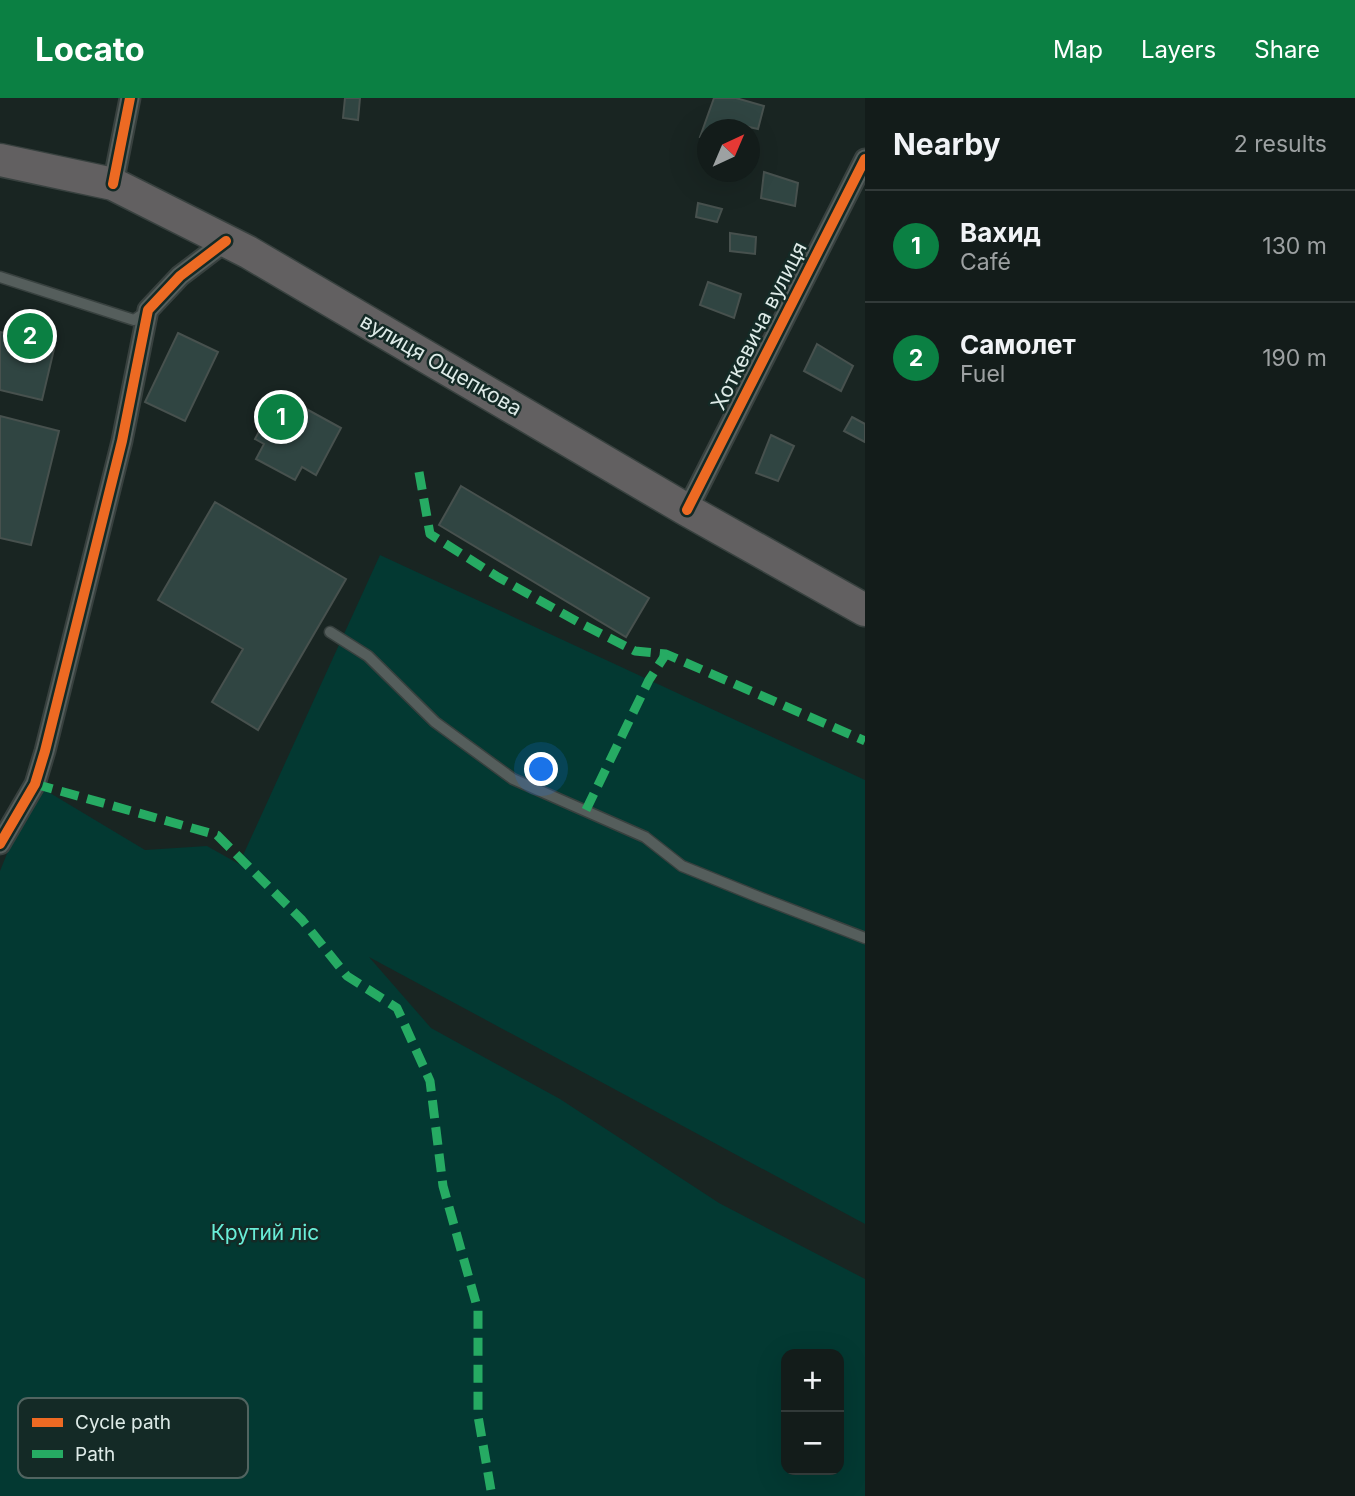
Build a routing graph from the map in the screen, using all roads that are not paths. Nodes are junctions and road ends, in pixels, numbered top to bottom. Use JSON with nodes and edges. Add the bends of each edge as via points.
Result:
{"nodes":[{"id":1,"x":130,"y":98,"type":"edge"},
{"id":2,"x":865,"y":159,"type":"edge"},
{"id":3,"x":0,"y":160,"type":"edge"},
{"id":4,"x":113,"y":184,"type":"junction"},
{"id":5,"x":226,"y":241,"type":"junction"},
{"id":6,"x":0,"y":277,"type":"edge"},
{"id":7,"x":148,"y":310,"type":"junction"},
{"id":8,"x":687,"y":510,"type":"junction"},
{"id":9,"x":865,"y":611,"type":"edge"},
{"id":10,"x":330,"y":632,"type":"dead end"},
{"id":11,"x":0,"y":844,"type":"edge"},
{"id":12,"x":865,"y":938,"type":"edge"}],
"edges":[{"from":1,"to":4,"type":"street"},
{"from":2,"to":8,"type":"street","name":"Хоткевича вулиця"},
{"from":3,"to":4,"type":"highway","name":"вулиця Ощепкова"},
{"from":4,"to":5,"type":"highway","name":"вулиця Ощепкова"},
{"from":5,"to":7,"type":"street","via":[[180,276]]},
{"from":5,"to":8,"type":"highway","name":"вулиця Ощепкова"},
{"from":6,"to":7,"type":"lane","via":[[134,320]]},
{"from":7,"to":11,"type":"street","via":[[122,441],[45,751],[35,783]]},
{"from":8,"to":9,"type":"highway","name":"вулиця Ощепкова"},
{"from":10,"to":12,"type":"lane","via":[[368,656],[435,722],[513,779],[645,837],[682,866]]}]}
